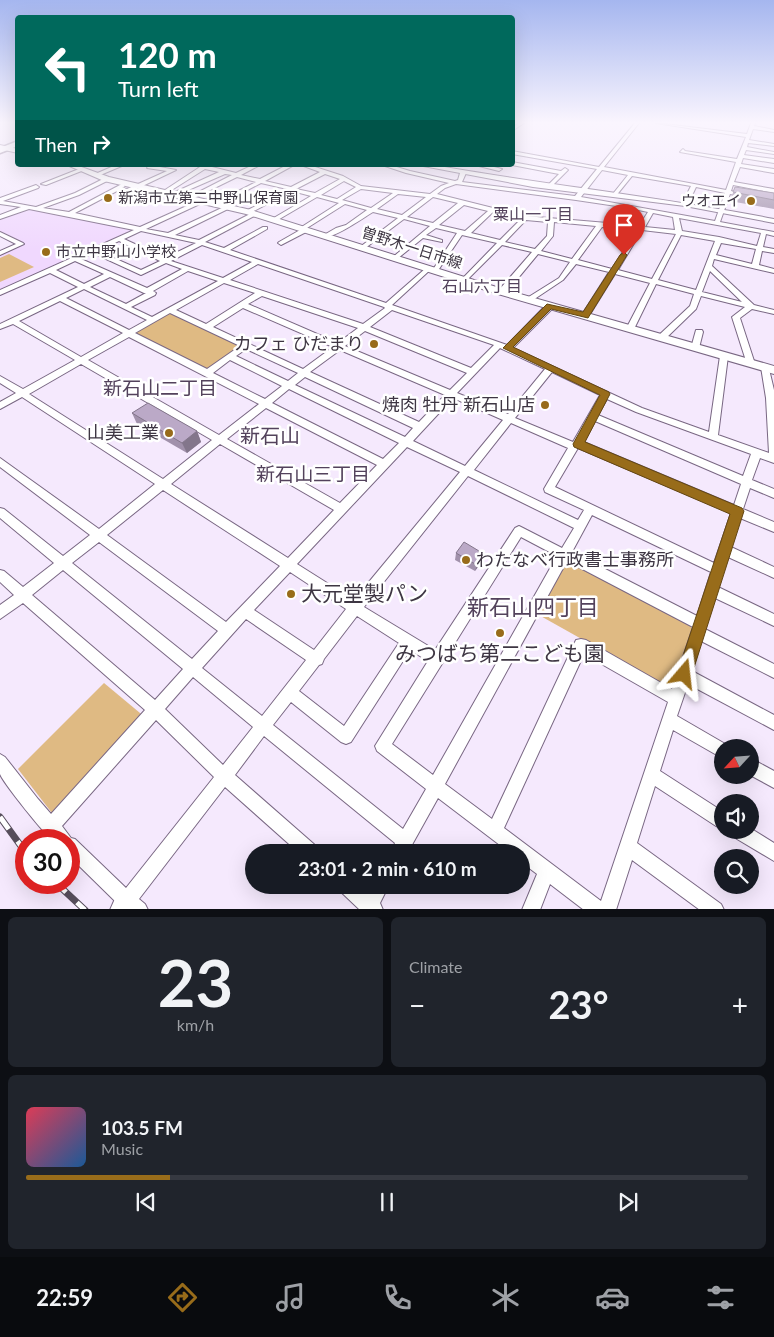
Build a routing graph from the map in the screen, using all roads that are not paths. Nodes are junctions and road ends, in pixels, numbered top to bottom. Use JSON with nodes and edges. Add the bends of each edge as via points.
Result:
{"nodes":[{"id":1,"x":526,"y":165,"type":"edge"},
{"id":2,"x":569,"y":165,"type":"edge"},
{"id":3,"x":585,"y":165,"type":"edge"},
{"id":4,"x":602,"y":165,"type":"edge"},
{"id":5,"x":737,"y":165,"type":"edge"},
{"id":6,"x":756,"y":165,"type":"edge"},
{"id":7,"x":77,"y":167,"type":"edge"},
{"id":8,"x":116,"y":167,"type":"edge"},
{"id":9,"x":149,"y":167,"type":"edge"},
{"id":10,"x":204,"y":167,"type":"edge"},
{"id":11,"x":209,"y":167,"type":"edge"},
{"id":12,"x":223,"y":167,"type":"edge"},
{"id":13,"x":253,"y":167,"type":"edge"},
{"id":14,"x":287,"y":167,"type":"edge"},
{"id":15,"x":310,"y":167,"type":"edge"},
{"id":16,"x":391,"y":167,"type":"edge"},
{"id":17,"x":437,"y":167,"type":"edge"},
{"id":18,"x":466,"y":167,"type":"edge"},
{"id":19,"x":501,"y":167,"type":"edge"},
{"id":20,"x":535,"y":167,"type":"joint"},
{"id":21,"x":600,"y":168,"type":"junction"},
{"id":22,"x":217,"y":170,"type":"junction"},
{"id":23,"x":774,"y":171,"type":"edge"},
{"id":24,"x":224,"y":172,"type":"junction"},
{"id":25,"x":324,"y":172,"type":"junction"},
{"id":26,"x":461,"y":173,"type":"junction"},
{"id":27,"x":563,"y":173,"type":"junction"},
{"id":28,"x":631,"y":174,"type":"junction"},
{"id":29,"x":96,"y":175,"type":"junction"},
{"id":30,"x":237,"y":175,"type":"junction"},
{"id":31,"x":344,"y":178,"type":"junction"},
{"id":32,"x":490,"y":178,"type":"junction"},
{"id":33,"x":107,"y":179,"type":"junction"},
{"id":34,"x":261,"y":181,"type":"junction"},
{"id":35,"x":457,"y":182,"type":"junction"},
{"id":36,"x":691,"y":183,"type":"junction"},
{"id":37,"x":731,"y":183,"type":"junction"},
{"id":38,"x":44,"y":184,"type":"dead end"},
{"id":39,"x":125,"y":184,"type":"junction"},
{"id":40,"x":36,"y":187,"type":"dead end"},
{"id":41,"x":137,"y":187,"type":"junction"},
{"id":42,"x":360,"y":187,"type":"junction"},
{"id":43,"x":549,"y":187,"type":"junction"},
{"id":44,"x":291,"y":188,"type":"junction"},
{"id":45,"x":116,"y":189,"type":"junction"},
{"id":46,"x":582,"y":191,"type":"junction"},
{"id":47,"x":774,"y":191,"type":"edge"},
{"id":48,"x":165,"y":192,"type":"junction"},
{"id":49,"x":396,"y":192,"type":"junction"},
{"id":50,"x":728,"y":192,"type":"junction"},
{"id":51,"x":175,"y":194,"type":"junction"},
{"id":52,"x":317,"y":195,"type":"junction"},
{"id":53,"x":431,"y":195,"type":"junction"},
{"id":54,"x":615,"y":195,"type":"junction"},
{"id":55,"x":756,"y":197,"type":"edge"},
{"id":56,"x":190,"y":198,"type":"junction"},
{"id":57,"x":576,"y":198,"type":"junction"},
{"id":58,"x":0,"y":201,"type":"edge"},
{"id":59,"x":202,"y":201,"type":"junction"},
{"id":60,"x":342,"y":201,"type":"junction"},
{"id":61,"x":462,"y":202,"type":"junction"},
{"id":62,"x":216,"y":204,"type":"junction"},
{"id":63,"x":685,"y":204,"type":"junction"},
{"id":64,"x":25,"y":206,"type":"junction"},
{"id":65,"x":626,"y":206,"type":"junction"},
{"id":66,"x":228,"y":207,"type":"junction"},
{"id":67,"x":38,"y":208,"type":"junction"},
{"id":68,"x":373,"y":209,"type":"junction"},
{"id":69,"x":492,"y":210,"type":"junction"},
{"id":70,"x":721,"y":211,"type":"junction"},
{"id":71,"x":651,"y":212,"type":"junction"},
{"id":72,"x":0,"y":213,"type":"edge"},
{"id":73,"x":251,"y":213,"type":"junction"},
{"id":74,"x":70,"y":214,"type":"junction"},
{"id":75,"x":402,"y":216,"type":"junction"},
{"id":76,"x":676,"y":216,"type":"junction"},
{"id":77,"x":0,"y":217,"type":"edge"},
{"id":78,"x":525,"y":218,"type":"junction"},
{"id":79,"x":274,"y":220,"type":"junction"},
{"id":80,"x":551,"y":220,"type":"junction"},
{"id":81,"x":774,"y":221,"type":"edge"},
{"id":82,"x":717,"y":223,"type":"junction"},
{"id":83,"x":601,"y":224,"type":"junction"},
{"id":84,"x":434,"y":225,"type":"junction"},
{"id":85,"x":621,"y":227,"type":"junction"},
{"id":86,"x":265,"y":228,"type":"dead end"},
{"id":87,"x":640,"y":228,"type":"junction"},
{"id":88,"x":141,"y":229,"type":"junction"},
{"id":89,"x":304,"y":230,"type":"junction"},
{"id":90,"x":464,"y":232,"type":"junction"},
{"id":91,"x":764,"y":232,"type":"junction"},
{"id":92,"x":679,"y":233,"type":"junction"},
{"id":93,"x":0,"y":234,"type":"edge"},
{"id":94,"x":774,"y":234,"type":"edge"},
{"id":95,"x":169,"y":235,"type":"junction"},
{"id":96,"x":326,"y":236,"type":"junction"},
{"id":97,"x":421,"y":236,"type":"junction"},
{"id":98,"x":119,"y":239,"type":"junction"},
{"id":99,"x":719,"y":239,"type":"junction"},
{"id":100,"x":440,"y":241,"type":"dead end"},
{"id":101,"x":200,"y":242,"type":"junction"},
{"id":102,"x":501,"y":242,"type":"junction"},
{"id":103,"x":281,"y":243,"type":"dead end"},
{"id":104,"x":362,"y":248,"type":"junction"},
{"id":105,"x":760,"y":248,"type":"junction"},
{"id":106,"x":92,"y":251,"type":"junction"},
{"id":107,"x":224,"y":251,"type":"junction"},
{"id":108,"x":537,"y":251,"type":"junction"},
{"id":109,"x":774,"y":251,"type":"edge"},
{"id":110,"x":0,"y":253,"type":"edge"},
{"id":111,"x":712,"y":256,"type":"junction"},
{"id":112,"x":76,"y":258,"type":"junction"},
{"id":113,"x":395,"y":258,"type":"junction"},
{"id":114,"x":166,"y":261,"type":"junction"},
{"id":115,"x":574,"y":261,"type":"junction"},
{"id":116,"x":257,"y":262,"type":"junction"},
{"id":117,"x":708,"y":266,"type":"junction"},
{"id":118,"x":755,"y":266,"type":"junction"},
{"id":119,"x":188,"y":268,"type":"junction"},
{"id":120,"x":50,"y":270,"type":"junction"},
{"id":121,"x":432,"y":270,"type":"junction"},
{"id":122,"x":614,"y":270,"type":"junction"},
{"id":123,"x":774,"y":271,"type":"edge"},
{"id":124,"x":110,"y":274,"type":"junction"},
{"id":125,"x":226,"y":280,"type":"junction"},
{"id":126,"x":464,"y":280,"type":"junction"},
{"id":127,"x":655,"y":282,"type":"junction"},
{"id":128,"x":82,"y":287,"type":"junction"},
{"id":129,"x":147,"y":291,"type":"junction"},
{"id":130,"x":502,"y":292,"type":"junction"},
{"id":131,"x":698,"y":292,"type":"junction"},
{"id":132,"x":0,"y":293,"type":"edge"},
{"id":133,"x":261,"y":293,"type":"junction"},
{"id":134,"x":60,"y":298,"type":"junction"},
{"id":135,"x":530,"y":300,"type":"junction"},
{"id":136,"x":243,"y":305,"type":"junction"},
{"id":137,"x":550,"y":306,"type":"junction"},
{"id":138,"x":751,"y":306,"type":"junction"},
{"id":139,"x":125,"y":307,"type":"junction"},
{"id":140,"x":389,"y":307,"type":"junction"},
{"id":141,"x":170,"y":310,"type":"junction"},
{"id":142,"x":774,"y":312,"type":"edge"},
{"id":143,"x":585,"y":316,"type":"junction"},
{"id":144,"x":153,"y":320,"type":"junction"},
{"id":145,"x":13,"y":321,"type":"junction"},
{"id":146,"x":0,"y":327,"type":"edge"},
{"id":147,"x":207,"y":327,"type":"junction"},
{"id":148,"x":363,"y":327,"type":"junction"},
{"id":149,"x":630,"y":329,"type":"junction"},
{"id":150,"x":699,"y":332,"type":"dead end"},
{"id":151,"x":130,"y":333,"type":"junction"},
{"id":152,"x":661,"y":338,"type":"junction"},
{"id":153,"x":246,"y":345,"type":"junction"},
{"id":154,"x":339,"y":346,"type":"junction"},
{"id":155,"x":503,"y":346,"type":"junction"},
{"id":156,"x":695,"y":348,"type":"junction"},
{"id":157,"x":724,"y":356,"type":"junction"},
{"id":158,"x":230,"y":357,"type":"junction"},
{"id":159,"x":80,"y":361,"type":"junction"},
{"id":160,"x":751,"y":364,"type":"junction"},
{"id":161,"x":769,"y":368,"type":"edge"},
{"id":162,"x":550,"y":369,"type":"junction"},
{"id":163,"x":305,"y":372,"type":"junction"},
{"id":164,"x":473,"y":372,"type":"junction"},
{"id":165,"x":206,"y":374,"type":"junction"},
{"id":166,"x":0,"y":379,"type":"edge"},
{"id":167,"x":288,"y":385,"type":"junction"},
{"id":168,"x":22,"y":393,"type":"junction"},
{"id":169,"x":452,"y":394,"type":"junction"},
{"id":170,"x":605,"y":394,"type":"junction"},
{"id":171,"x":265,"y":404,"type":"junction"},
{"id":172,"x":0,"y":406,"type":"edge"},
{"id":173,"x":593,"y":416,"type":"junction"},
{"id":174,"x":511,"y":419,"type":"junction"},
{"id":175,"x":420,"y":427,"type":"junction"},
{"id":176,"x":713,"y":437,"type":"junction"},
{"id":177,"x":220,"y":440,"type":"junction"},
{"id":178,"x":405,"y":442,"type":"junction"},
{"id":179,"x":575,"y":445,"type":"junction"},
{"id":180,"x":756,"y":453,"type":"junction"},
{"id":181,"x":774,"y":459,"type":"edge"},
{"id":182,"x":0,"y":462,"type":"edge"},
{"id":183,"x":384,"y":464,"type":"junction"},
{"id":184,"x":468,"y":470,"type":"junction"},
{"id":185,"x":746,"y":482,"type":"junction"},
{"id":186,"x":163,"y":484,"type":"junction"},
{"id":187,"x":774,"y":494,"type":"edge"},
{"id":188,"x":341,"y":509,"type":"junction"},
{"id":189,"x":590,"y":509,"type":"junction"},
{"id":190,"x":737,"y":511,"type":"junction"},
{"id":191,"x":0,"y":512,"type":"edge"},
{"id":192,"x":580,"y":526,"type":"junction"},
{"id":193,"x":774,"y":527,"type":"edge"},
{"id":194,"x":98,"y":535,"type":"junction"},
{"id":195,"x":724,"y":550,"type":"junction"},
{"id":196,"x":565,"y":556,"type":"junction"},
{"id":197,"x":64,"y":564,"type":"junction"},
{"id":198,"x":288,"y":564,"type":"junction"},
{"id":199,"x":718,"y":570,"type":"junction"},
{"id":200,"x":774,"y":572,"type":"edge"},
{"id":201,"x":0,"y":575,"type":"edge"},
{"id":202,"x":712,"y":590,"type":"junction"},
{"id":203,"x":23,"y":595,"type":"junction"},
{"id":204,"x":355,"y":608,"type":"junction"},
{"id":205,"x":245,"y":611,"type":"junction"},
{"id":206,"x":0,"y":614,"type":"edge"},
{"id":207,"x":774,"y":620,"type":"edge"},
{"id":208,"x":699,"y":628,"type":"junction"},
{"id":209,"x":227,"y":630,"type":"junction"},
{"id":210,"x":408,"y":641,"type":"junction"},
{"id":211,"x":317,"y":659,"type":"junction"},
{"id":212,"x":437,"y":659,"type":"junction"},
{"id":213,"x":193,"y":668,"type":"junction"},
{"id":214,"x":774,"y":671,"type":"edge"},
{"id":215,"x":684,"y":674,"type":"junction"},
{"id":216,"x":290,"y":692,"type":"junction"},
{"id":217,"x":676,"y":699,"type":"junction"},
{"id":218,"x":156,"y":710,"type":"junction"},
{"id":219,"x":670,"y":720,"type":"junction"},
{"id":220,"x":774,"y":723,"type":"edge"},
{"id":221,"x":264,"y":726,"type":"junction"},
{"id":222,"x":714,"y":745,"type":"edge"},
{"id":223,"x":0,"y":762,"type":"edge"},
{"id":224,"x":759,"y":771,"type":"edge"},
{"id":225,"x":651,"y":774,"type":"junction"},
{"id":226,"x":225,"y":777,"type":"junction"},
{"id":227,"x":774,"y":780,"type":"edge"},
{"id":228,"x":436,"y":786,"type":"junction"},
{"id":229,"x":714,"y":815,"type":"edge"},
{"id":230,"x":50,"y":827,"type":"joint"},
{"id":231,"x":495,"y":830,"type":"junction"},
{"id":232,"x":752,"y":839,"type":"edge"},
{"id":233,"x":301,"y":844,"type":"edge"},
{"id":234,"x":399,"y":844,"type":"edge"},
{"id":235,"x":404,"y":844,"type":"edge"},
{"id":236,"x":627,"y":846,"type":"junction"},
{"id":237,"x":774,"y":853,"type":"edge"},
{"id":238,"x":80,"y":856,"type":"edge"},
{"id":239,"x":547,"y":871,"type":"junction"},
{"id":240,"x":356,"y":894,"type":"edge"},
{"id":241,"x":376,"y":894,"type":"edge"},
{"id":242,"x":129,"y":907,"type":"edge"},
{"id":243,"x":371,"y":907,"type":"edge"},
{"id":244,"x":531,"y":909,"type":"edge"},
{"id":245,"x":598,"y":909,"type":"edge"},
{"id":246,"x":607,"y":909,"type":"edge"},
{"id":247,"x":714,"y":909,"type":"edge"}],
"edges":[{"from":1,"to":20,"type":"street"},
{"from":2,"to":27,"type":"street"},
{"from":3,"to":21,"type":"street"},
{"from":4,"to":21,"type":"street"},
{"from":5,"to":37,"type":"street"},
{"from":6,"to":23,"type":"street"},
{"from":7,"to":29,"type":"main road","name":"曽野木一日市線"},
{"from":7,"to":38,"type":"street"},
{"from":8,"to":29,"type":"street"},
{"from":9,"to":41,"type":"street","via":[[173,170]]},
{"from":10,"to":48,"type":"street"},
{"from":11,"to":22,"type":"street"},
{"from":12,"to":22,"type":"street"},
{"from":13,"to":30,"type":"street"},
{"from":14,"to":34,"type":"street"},
{"from":15,"to":25,"type":"street"},
{"from":16,"to":35,"type":"street"},
{"from":17,"to":26,"type":"main road"},
{"from":18,"to":26,"type":"street"},
{"from":19,"to":32,"type":"street"},
{"from":20,"to":27,"type":"street"},
{"from":21,"to":28,"type":"street"},
{"from":21,"to":46,"type":"street"},
{"from":22,"to":24,"type":"street"},
{"from":24,"to":30,"type":"street"},
{"from":24,"to":51,"type":"street"},
{"from":25,"to":31,"type":"street"},
{"from":25,"to":44,"type":"street"},
{"from":26,"to":32,"type":"main road"},
{"from":26,"to":35,"type":"street","via":[[463,177]]},
{"from":27,"to":43,"type":"street"},
{"from":28,"to":36,"type":"street"},
{"from":28,"to":54,"type":"street"},
{"from":29,"to":33,"type":"main road","name":"曽野木一日市線"},
{"from":30,"to":34,"type":"street"},
{"from":30,"to":56,"type":"street"},
{"from":31,"to":42,"type":"street"},
{"from":31,"to":52,"type":"street"},
{"from":32,"to":43,"type":"main road"},
{"from":33,"to":39,"type":"main road","name":"曽野木一日市線"},
{"from":33,"to":67,"type":"street"},
{"from":34,"to":44,"type":"street"},
{"from":34,"to":62,"type":"street"},
{"from":35,"to":53,"type":"street"},
{"from":35,"to":57,"type":"street","via":[[485,189]]},
{"from":36,"to":50,"type":"street"},
{"from":36,"to":63,"type":"street"},
{"from":37,"to":47,"type":"street"},
{"from":37,"to":50,"type":"street"},
{"from":39,"to":41,"type":"main road","name":"曽野木一日市線"},
{"from":39,"to":45,"type":"street"},
{"from":40,"to":58,"type":"street"},
{"from":41,"to":45,"type":"street","via":[[128,191]]},
{"from":41,"to":48,"type":"main road","name":"曽野木一日市線"},
{"from":42,"to":49,"type":"street"},
{"from":42,"to":60,"type":"street"},
{"from":43,"to":46,"type":"main road"},
{"from":44,"to":52,"type":"street"},
{"from":44,"to":73,"type":"street"},
{"from":45,"to":74,"type":"street"},
{"from":46,"to":54,"type":"main road"},
{"from":46,"to":57,"type":"street"},
{"from":48,"to":51,"type":"main road","name":"曽野木一日市線"},
{"from":49,"to":53,"type":"street"},
{"from":49,"to":68,"type":"street"},
{"from":50,"to":55,"type":"street"},
{"from":50,"to":70,"type":"street"},
{"from":51,"to":56,"type":"main road","name":"曽野木一日市線"},
{"from":52,"to":60,"type":"street"},
{"from":52,"to":79,"type":"street"},
{"from":53,"to":61,"type":"street"},
{"from":53,"to":75,"type":"street"},
{"from":54,"to":63,"type":"main road"},
{"from":56,"to":59,"type":"main road","name":"曽野木一日市線"},
{"from":57,"to":65,"type":"street","via":[[594,204]]},
{"from":58,"to":64,"type":"street"},
{"from":59,"to":62,"type":"main road","name":"曽野木一日市線"},
{"from":59,"to":88,"type":"street"},
{"from":60,"to":68,"type":"street"},
{"from":60,"to":89,"type":"street"},
{"from":61,"to":69,"type":"street"},
{"from":61,"to":84,"type":"street"},
{"from":62,"to":66,"type":"main road","name":"曽野木一日市線"},
{"from":63,"to":70,"type":"main road"},
{"from":64,"to":67,"type":"street"},
{"from":64,"to":72,"type":"street"},
{"from":64,"to":77,"type":"street"},
{"from":65,"to":71,"type":"street"},
{"from":65,"to":85,"type":"street"},
{"from":66,"to":73,"type":"main road","name":"曽野木一日市線"},
{"from":66,"to":95,"type":"street"},
{"from":67,"to":74,"type":"street"},
{"from":68,"to":75,"type":"street"},
{"from":68,"to":96,"type":"street"},
{"from":69,"to":78,"type":"street"},
{"from":69,"to":90,"type":"street"},
{"from":70,"to":81,"type":"main road"},
{"from":70,"to":82,"type":"street"},
{"from":71,"to":76,"type":"street"},
{"from":71,"to":87,"type":"street"},
{"from":73,"to":79,"type":"main road","name":"曽野木一日市線"},
{"from":73,"to":101,"type":"street"},
{"from":74,"to":88,"type":"street"},
{"from":75,"to":84,"type":"street"},
{"from":75,"to":104,"type":"street"},
{"from":76,"to":82,"type":"street"},
{"from":76,"to":92,"type":"street"},
{"from":78,"to":80,"type":"street"},
{"from":78,"to":102,"type":"street"},
{"from":79,"to":89,"type":"main road","name":"曽野木一日市線"},
{"from":80,"to":83,"type":"street"},
{"from":80,"to":108,"type":"street","via":[[550,236]]},
{"from":82,"to":91,"type":"street"},
{"from":83,"to":85,"type":"street"},
{"from":83,"to":115,"type":"street"},
{"from":84,"to":90,"type":"street"},
{"from":84,"to":97,"type":"street"},
{"from":85,"to":87,"type":"street"},
{"from":86,"to":107,"type":"street"},
{"from":87,"to":92,"type":"street"},
{"from":87,"to":122,"type":"street"},
{"from":88,"to":95,"type":"street"},
{"from":88,"to":98,"type":"street"},
{"from":89,"to":96,"type":"main road","name":"曽野木一日市線"},
{"from":89,"to":103,"type":"street"},
{"from":90,"to":102,"type":"street"},
{"from":90,"to":121,"type":"street"},
{"from":91,"to":94,"type":"street"},
{"from":91,"to":105,"type":"street"},
{"from":92,"to":99,"type":"street"},
{"from":92,"to":127,"type":"street"},
{"from":93,"to":110,"type":"street","via":[[22,244]]},
{"from":95,"to":101,"type":"street"},
{"from":96,"to":104,"type":"main road","name":"曽野木一日市線"},
{"from":97,"to":100,"type":"street"},
{"from":97,"to":113,"type":"street"},
{"from":98,"to":106,"type":"street"},
{"from":98,"to":114,"type":"street"},
{"from":99,"to":105,"type":"street"},
{"from":99,"to":111,"type":"street"},
{"from":101,"to":107,"type":"street"},
{"from":101,"to":114,"type":"street"},
{"from":102,"to":108,"type":"street"},
{"from":102,"to":126,"type":"street"},
{"from":104,"to":113,"type":"main road","name":"曽野木一日市線"},
{"from":105,"to":109,"type":"street"},
{"from":105,"to":118,"type":"street"},
{"from":106,"to":112,"type":"street"},
{"from":106,"to":114,"type":"street","via":[[141,273]]},
{"from":107,"to":116,"type":"street"},
{"from":108,"to":115,"type":"street"},
{"from":108,"to":130,"type":"street"},
{"from":111,"to":117,"type":"street"},
{"from":111,"to":118,"type":"street"},
{"from":112,"to":120,"type":"street"},
{"from":112,"to":124,"type":"street"},
{"from":113,"to":121,"type":"main road","name":"曽野木一日市線"},
{"from":114,"to":119,"type":"street"},
{"from":115,"to":122,"type":"street"},
{"from":115,"to":135,"type":"street","via":[[561,279]]},
{"from":116,"to":125,"type":"street"},
{"from":116,"to":140,"type":"street"},
{"from":117,"to":131,"type":"street"},
{"from":117,"to":138,"type":"street"},
{"from":118,"to":123,"type":"street"},
{"from":119,"to":125,"type":"street"},
{"from":119,"to":129,"type":"street"},
{"from":120,"to":128,"type":"street"},
{"from":120,"to":132,"type":"street"},
{"from":121,"to":126,"type":"main road","name":"曽野木一日市線"},
{"from":121,"to":140,"type":"street"},
{"from":122,"to":127,"type":"street"},
{"from":122,"to":143,"type":"street"},
{"from":124,"to":128,"type":"street"},
{"from":124,"to":129,"type":"street"},
{"from":125,"to":133,"type":"street"},
{"from":125,"to":141,"type":"street"},
{"from":126,"to":130,"type":"main road","name":"曽野木一日市線"},
{"from":127,"to":131,"type":"street"},
{"from":127,"to":149,"type":"street"},
{"from":128,"to":134,"type":"street"},
{"from":128,"to":139,"type":"street"},
{"from":129,"to":139,"type":"street","via":[[152,292]]},
{"from":130,"to":135,"type":"main road","name":"曽野木一日市線"},
{"from":131,"to":138,"type":"street"},
{"from":131,"to":152,"type":"street","via":[[688,314]]},
{"from":133,"to":136,"type":"street"},
{"from":133,"to":148,"type":"street"},
{"from":134,"to":145,"type":"street"},
{"from":134,"to":151,"type":"street"},
{"from":135,"to":137,"type":"main road","name":"曽野木一日市線"},
{"from":136,"to":147,"type":"street"},
{"from":136,"to":154,"type":"street"},
{"from":137,"to":143,"type":"main road","name":"曽野木一日市線"},
{"from":137,"to":155,"type":"street"},
{"from":138,"to":142,"type":"street"},
{"from":138,"to":160,"type":"street","via":[[736,317]]},
{"from":139,"to":144,"type":"street"},
{"from":140,"to":148,"type":"street"},
{"from":140,"to":155,"type":"street"},
{"from":141,"to":144,"type":"street"},
{"from":141,"to":147,"type":"street"},
{"from":143,"to":149,"type":"main road","name":"曽野木一日市線"},
{"from":144,"to":151,"type":"street"},
{"from":145,"to":146,"type":"street"},
{"from":145,"to":159,"type":"street"},
{"from":147,"to":153,"type":"street"},
{"from":148,"to":154,"type":"street"},
{"from":148,"to":164,"type":"street"},
{"from":149,"to":152,"type":"main road","name":"曽野木一日市線"},
{"from":150,"to":156,"type":"street"},
{"from":151,"to":159,"type":"street"},
{"from":151,"to":165,"type":"street"},
{"from":152,"to":156,"type":"main road","name":"曽野木一日市線"},
{"from":153,"to":158,"type":"street"},
{"from":153,"to":163,"type":"street"},
{"from":154,"to":163,"type":"street"},
{"from":154,"to":169,"type":"street"},
{"from":155,"to":162,"type":"street"},
{"from":155,"to":164,"type":"street"},
{"from":156,"to":157,"type":"main road","name":"曽野木一日市線"},
{"from":157,"to":160,"type":"main road","name":"曽野木一日市線"},
{"from":157,"to":176,"type":"street"},
{"from":158,"to":165,"type":"street"},
{"from":158,"to":167,"type":"street"},
{"from":159,"to":168,"type":"street"},
{"from":159,"to":177,"type":"street"},
{"from":160,"to":161,"type":"main road","name":"曽野木一日市線"},
{"from":161,"to":181,"type":"street"},
{"from":162,"to":170,"type":"street"},
{"from":162,"to":174,"type":"street"},
{"from":163,"to":167,"type":"street"},
{"from":163,"to":175,"type":"street"},
{"from":164,"to":169,"type":"street"},
{"from":165,"to":171,"type":"street"},
{"from":166,"to":168,"type":"street"},
{"from":167,"to":171,"type":"street"},
{"from":167,"to":178,"type":"street"},
{"from":168,"to":172,"type":"street"},
{"from":168,"to":186,"type":"street"},
{"from":169,"to":174,"type":"street"},
{"from":169,"to":175,"type":"street"},
{"from":170,"to":173,"type":"street"},
{"from":170,"to":176,"type":"street"},
{"from":171,"to":177,"type":"street"},
{"from":171,"to":183,"type":"street"},
{"from":173,"to":179,"type":"street"},
{"from":173,"to":185,"type":"street"},
{"from":174,"to":179,"type":"street"},
{"from":174,"to":184,"type":"street"},
{"from":175,"to":178,"type":"street"},
{"from":176,"to":180,"type":"street"},
{"from":177,"to":186,"type":"street"},
{"from":177,"to":188,"type":"street"},
{"from":178,"to":183,"type":"street"},
{"from":178,"to":184,"type":"street"},
{"from":179,"to":189,"type":"street","via":[[549,489]]},
{"from":179,"to":190,"type":"street"},
{"from":180,"to":181,"type":"street"},
{"from":180,"to":185,"type":"street"},
{"from":182,"to":194,"type":"street"},
{"from":183,"to":188,"type":"street"},
{"from":184,"to":192,"type":"street"},
{"from":184,"to":204,"type":"street"},
{"from":185,"to":187,"type":"street"},
{"from":185,"to":190,"type":"street"},
{"from":186,"to":194,"type":"street"},
{"from":186,"to":198,"type":"street"},
{"from":188,"to":198,"type":"street"},
{"from":189,"to":192,"type":"street"},
{"from":189,"to":199,"type":"street"},
{"from":190,"to":193,"type":"street"},
{"from":190,"to":195,"type":"street"},
{"from":191,"to":197,"type":"street"},
{"from":192,"to":196,"type":"street"},
{"from":194,"to":197,"type":"street"},
{"from":194,"to":209,"type":"street"},
{"from":195,"to":199,"type":"street"},
{"from":195,"to":200,"type":"street"},
{"from":196,"to":208,"type":"street"},
{"from":196,"to":212,"type":"street","via":[[519,531]]},
{"from":196,"to":228,"type":"street"},
{"from":197,"to":203,"type":"street"},
{"from":197,"to":213,"type":"street"},
{"from":198,"to":204,"type":"street"},
{"from":198,"to":205,"type":"street"},
{"from":199,"to":202,"type":"street"},
{"from":201,"to":203,"type":"street"},
{"from":202,"to":207,"type":"street"},
{"from":202,"to":208,"type":"street"},
{"from":203,"to":206,"type":"street"},
{"from":203,"to":218,"type":"street"},
{"from":204,"to":210,"type":"street"},
{"from":204,"to":211,"type":"street"},
{"from":205,"to":209,"type":"street"},
{"from":205,"to":211,"type":"street"},
{"from":208,"to":214,"type":"street"},
{"from":208,"to":215,"type":"street"},
{"from":209,"to":213,"type":"street"},
{"from":210,"to":212,"type":"street"},
{"from":210,"to":216,"type":"street","via":[[346,738]]},
{"from":211,"to":216,"type":"street"},
{"from":212,"to":228,"type":"street","via":[[382,746]]},
{"from":213,"to":218,"type":"street"},
{"from":213,"to":221,"type":"street"},
{"from":215,"to":217,"type":"street"},
{"from":215,"to":220,"type":"street"},
{"from":216,"to":221,"type":"street"},
{"from":217,"to":219,"type":"street"},
{"from":217,"to":231,"type":"street","via":[[581,645]]},
{"from":218,"to":226,"type":"street"},
{"from":218,"to":230,"type":"street"},
{"from":219,"to":222,"type":"street"},
{"from":219,"to":225,"type":"street"},
{"from":221,"to":226,"type":"street"},
{"from":221,"to":234,"type":"street"},
{"from":223,"to":230,"type":"street"},
{"from":224,"to":227,"type":"street"},
{"from":225,"to":229,"type":"street"},
{"from":225,"to":236,"type":"street"},
{"from":226,"to":233,"type":"street"},
{"from":226,"to":242,"type":"street","via":[[138,884]]},
{"from":228,"to":231,"type":"street"},
{"from":228,"to":235,"type":"street"},
{"from":231,"to":239,"type":"street"},
{"from":232,"to":237,"type":"street"},
{"from":236,"to":246,"type":"street"},
{"from":236,"to":247,"type":"street"},
{"from":238,"to":242,"type":"street"},
{"from":239,"to":244,"type":"street"},
{"from":239,"to":245,"type":"street"},
{"from":240,"to":243,"type":"street"},
{"from":241,"to":243,"type":"street"}]}
